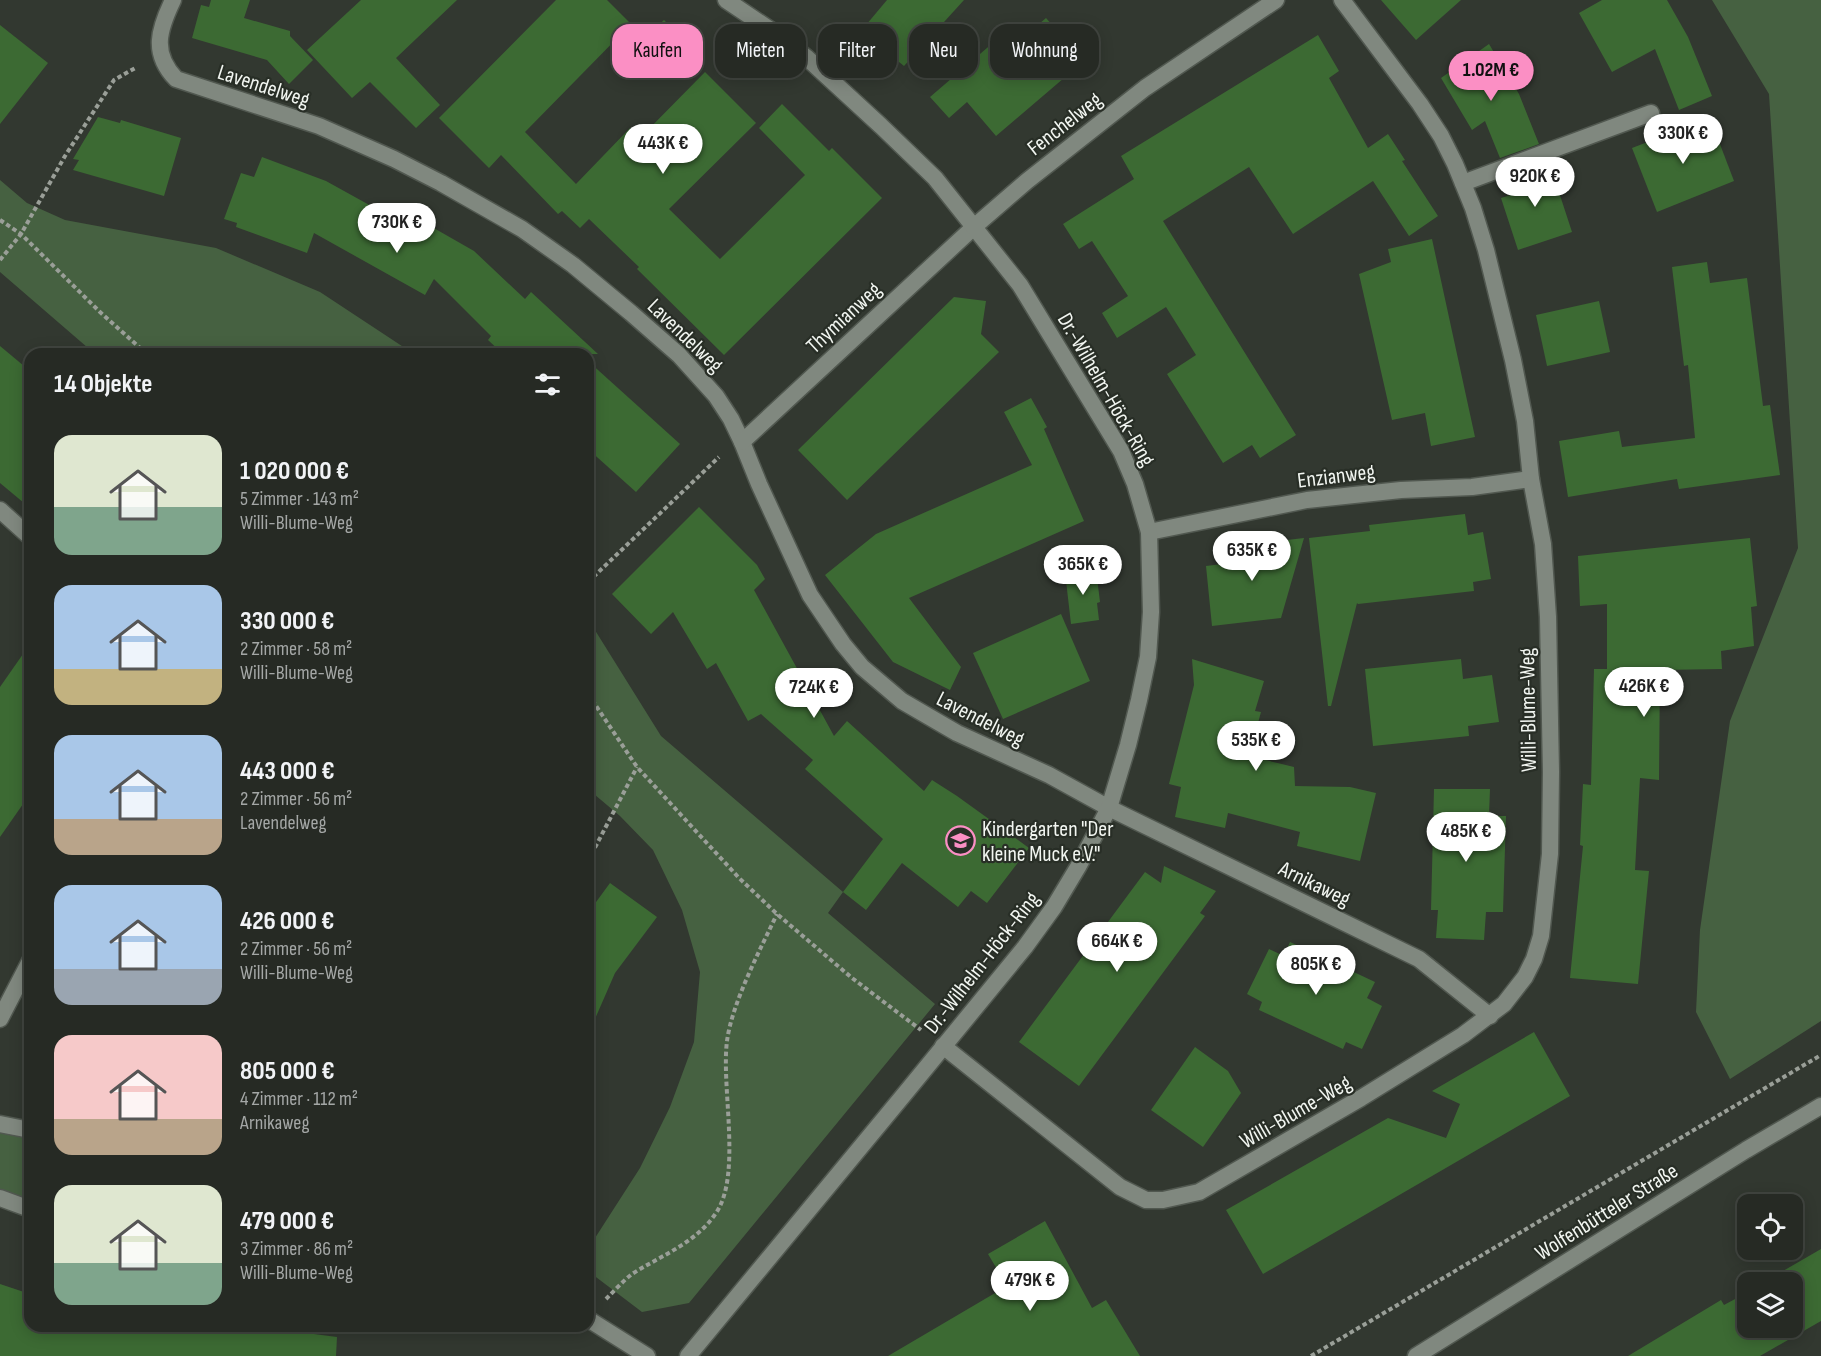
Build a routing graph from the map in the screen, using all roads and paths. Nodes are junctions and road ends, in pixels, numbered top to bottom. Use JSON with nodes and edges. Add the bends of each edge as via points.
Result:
{"nodes":[{"id":1,"x":173,"y":0,"type":"edge"},
{"id":2,"x":726,"y":0,"type":"edge"},
{"id":3,"x":1276,"y":0,"type":"edge"},
{"id":4,"x":1342,"y":0,"type":"edge"},
{"id":5,"x":161,"y":54,"type":"junction"},
{"id":6,"x":1651,"y":113,"type":"dead end"},
{"id":7,"x":1463,"y":183,"type":"junction"},
{"id":8,"x":0,"y":220,"type":"edge"},
{"id":9,"x":975,"y":226,"type":"junction"},
{"id":10,"x":21,"y":234,"type":"junction"},
{"id":11,"x":0,"y":260,"type":"edge"},
{"id":12,"x":140,"y":348,"type":"edge"},
{"id":13,"x":742,"y":442,"type":"junction"},
{"id":14,"x":1531,"y":479,"type":"junction"},
{"id":15,"x":0,"y":510,"type":"edge"},
{"id":16,"x":24,"y":532,"type":"edge"},
{"id":17,"x":1149,"y":532,"type":"junction"},
{"id":18,"x":594,"y":576,"type":"edge"},
{"id":19,"x":594,"y":703,"type":"edge"},
{"id":20,"x":637,"y":767,"type":"junction"},
{"id":21,"x":1109,"y":808,"type":"junction"},
{"id":22,"x":594,"y":849,"type":"edge"},
{"id":23,"x":777,"y":914,"type":"junction"},
{"id":24,"x":24,"y":972,"type":"edge"},
{"id":25,"x":1490,"y":1016,"type":"junction"},
{"id":26,"x":0,"y":1018,"type":"edge"},
{"id":27,"x":943,"y":1047,"type":"junction"},
{"id":28,"x":1821,"y":1055,"type":"edge"},
{"id":29,"x":1821,"y":1106,"type":"edge"},
{"id":30,"x":0,"y":1124,"type":"edge"},
{"id":31,"x":24,"y":1129,"type":"edge"},
{"id":32,"x":0,"y":1198,"type":"edge"},
{"id":33,"x":24,"y":1207,"type":"edge"},
{"id":34,"x":605,"y":1300,"type":"dead end"},
{"id":35,"x":594,"y":1325,"type":"edge"},
{"id":36,"x":647,"y":1356,"type":"edge"},
{"id":37,"x":688,"y":1356,"type":"edge"},
{"id":38,"x":1311,"y":1356,"type":"edge"},
{"id":39,"x":1416,"y":1356,"type":"edge"}],
"edges":[{"from":1,"to":5,"type":"street","via":[[159,35]]},
{"from":2,"to":9,"type":"street","name":"Dr.-Wilhelm-Höck-Ring","via":[[778,35],[848,94],[935,178]]},
{"from":3,"to":9,"type":"street","name":"Fenchelweg","via":[[1145,88]]},
{"from":4,"to":7,"type":"street","name":"Willi-Blume-Weg","via":[[1420,104],[1441,136]]},
{"from":5,"to":10,"type":"path","via":[[114,80]]},
{"from":5,"to":13,"type":"street","name":"Lavendelweg","via":[[176,79],[355,141],[522,229],[596,284],[679,355],[716,396]]},
{"from":6,"to":7,"type":"street"},
{"from":7,"to":14,"type":"street","name":"Willi-Blume-Weg","via":[[1486,250],[1510,349],[1525,421]]},
{"from":8,"to":10,"type":"path"},
{"from":9,"to":13,"type":"street","name":"Thymianweg"},
{"from":9,"to":17,"type":"street","name":"Dr.-Wilhelm-Höck-Ring","via":[[1020,285],[1121,451]]},
{"from":10,"to":11,"type":"path"},
{"from":10,"to":12,"type":"path"},
{"from":13,"to":18,"type":"path","via":[[713,461]]},
{"from":13,"to":21,"type":"street","name":"Lavendelweg","via":[[810,595],[862,667],[903,701],[941,724]]},
{"from":14,"to":17,"type":"street","name":"Enzianweg","via":[[1307,500]]},
{"from":14,"to":25,"type":"street","name":"Willi-Blume-Weg","via":[[1543,544],[1548,617],[1550,854],[1541,936],[1534,959],[1515,992]]},
{"from":15,"to":16,"type":"street"},
{"from":17,"to":21,"type":"street","name":"Dr.-Wilhelm-Höck-Ring","via":[[1148,657]]},
{"from":19,"to":20,"type":"path"},
{"from":20,"to":22,"type":"path"},
{"from":20,"to":23,"type":"path"},
{"from":21,"to":25,"type":"street","name":"Arnikaweg","via":[[1419,959]]},
{"from":21,"to":27,"type":"street","name":"Dr.-Wilhelm-Höck-Ring","via":[[1054,907]]},
{"from":23,"to":27,"type":"path","via":[[852,978]]},
{"from":23,"to":34,"type":"path","via":[[730,1022],[726,1062],[728,1172],[718,1210],[692,1239],[631,1275]]},
{"from":24,"to":26,"type":"street"},
{"from":25,"to":27,"type":"street","name":"Willi-Blume-Weg","via":[[1361,1098],[1199,1192],[1162,1200],[1146,1200],[1120,1187]]},
{"from":27,"to":37,"type":"street","name":"Dr.-Wilhelm-Höck-Ring"},
{"from":28,"to":38,"type":"path"},
{"from":29,"to":39,"type":"street","name":"Wolfenbütteler Straße"},
{"from":30,"to":31,"type":"street"},
{"from":32,"to":33,"type":"street"},
{"from":35,"to":36,"type":"street"}]}
